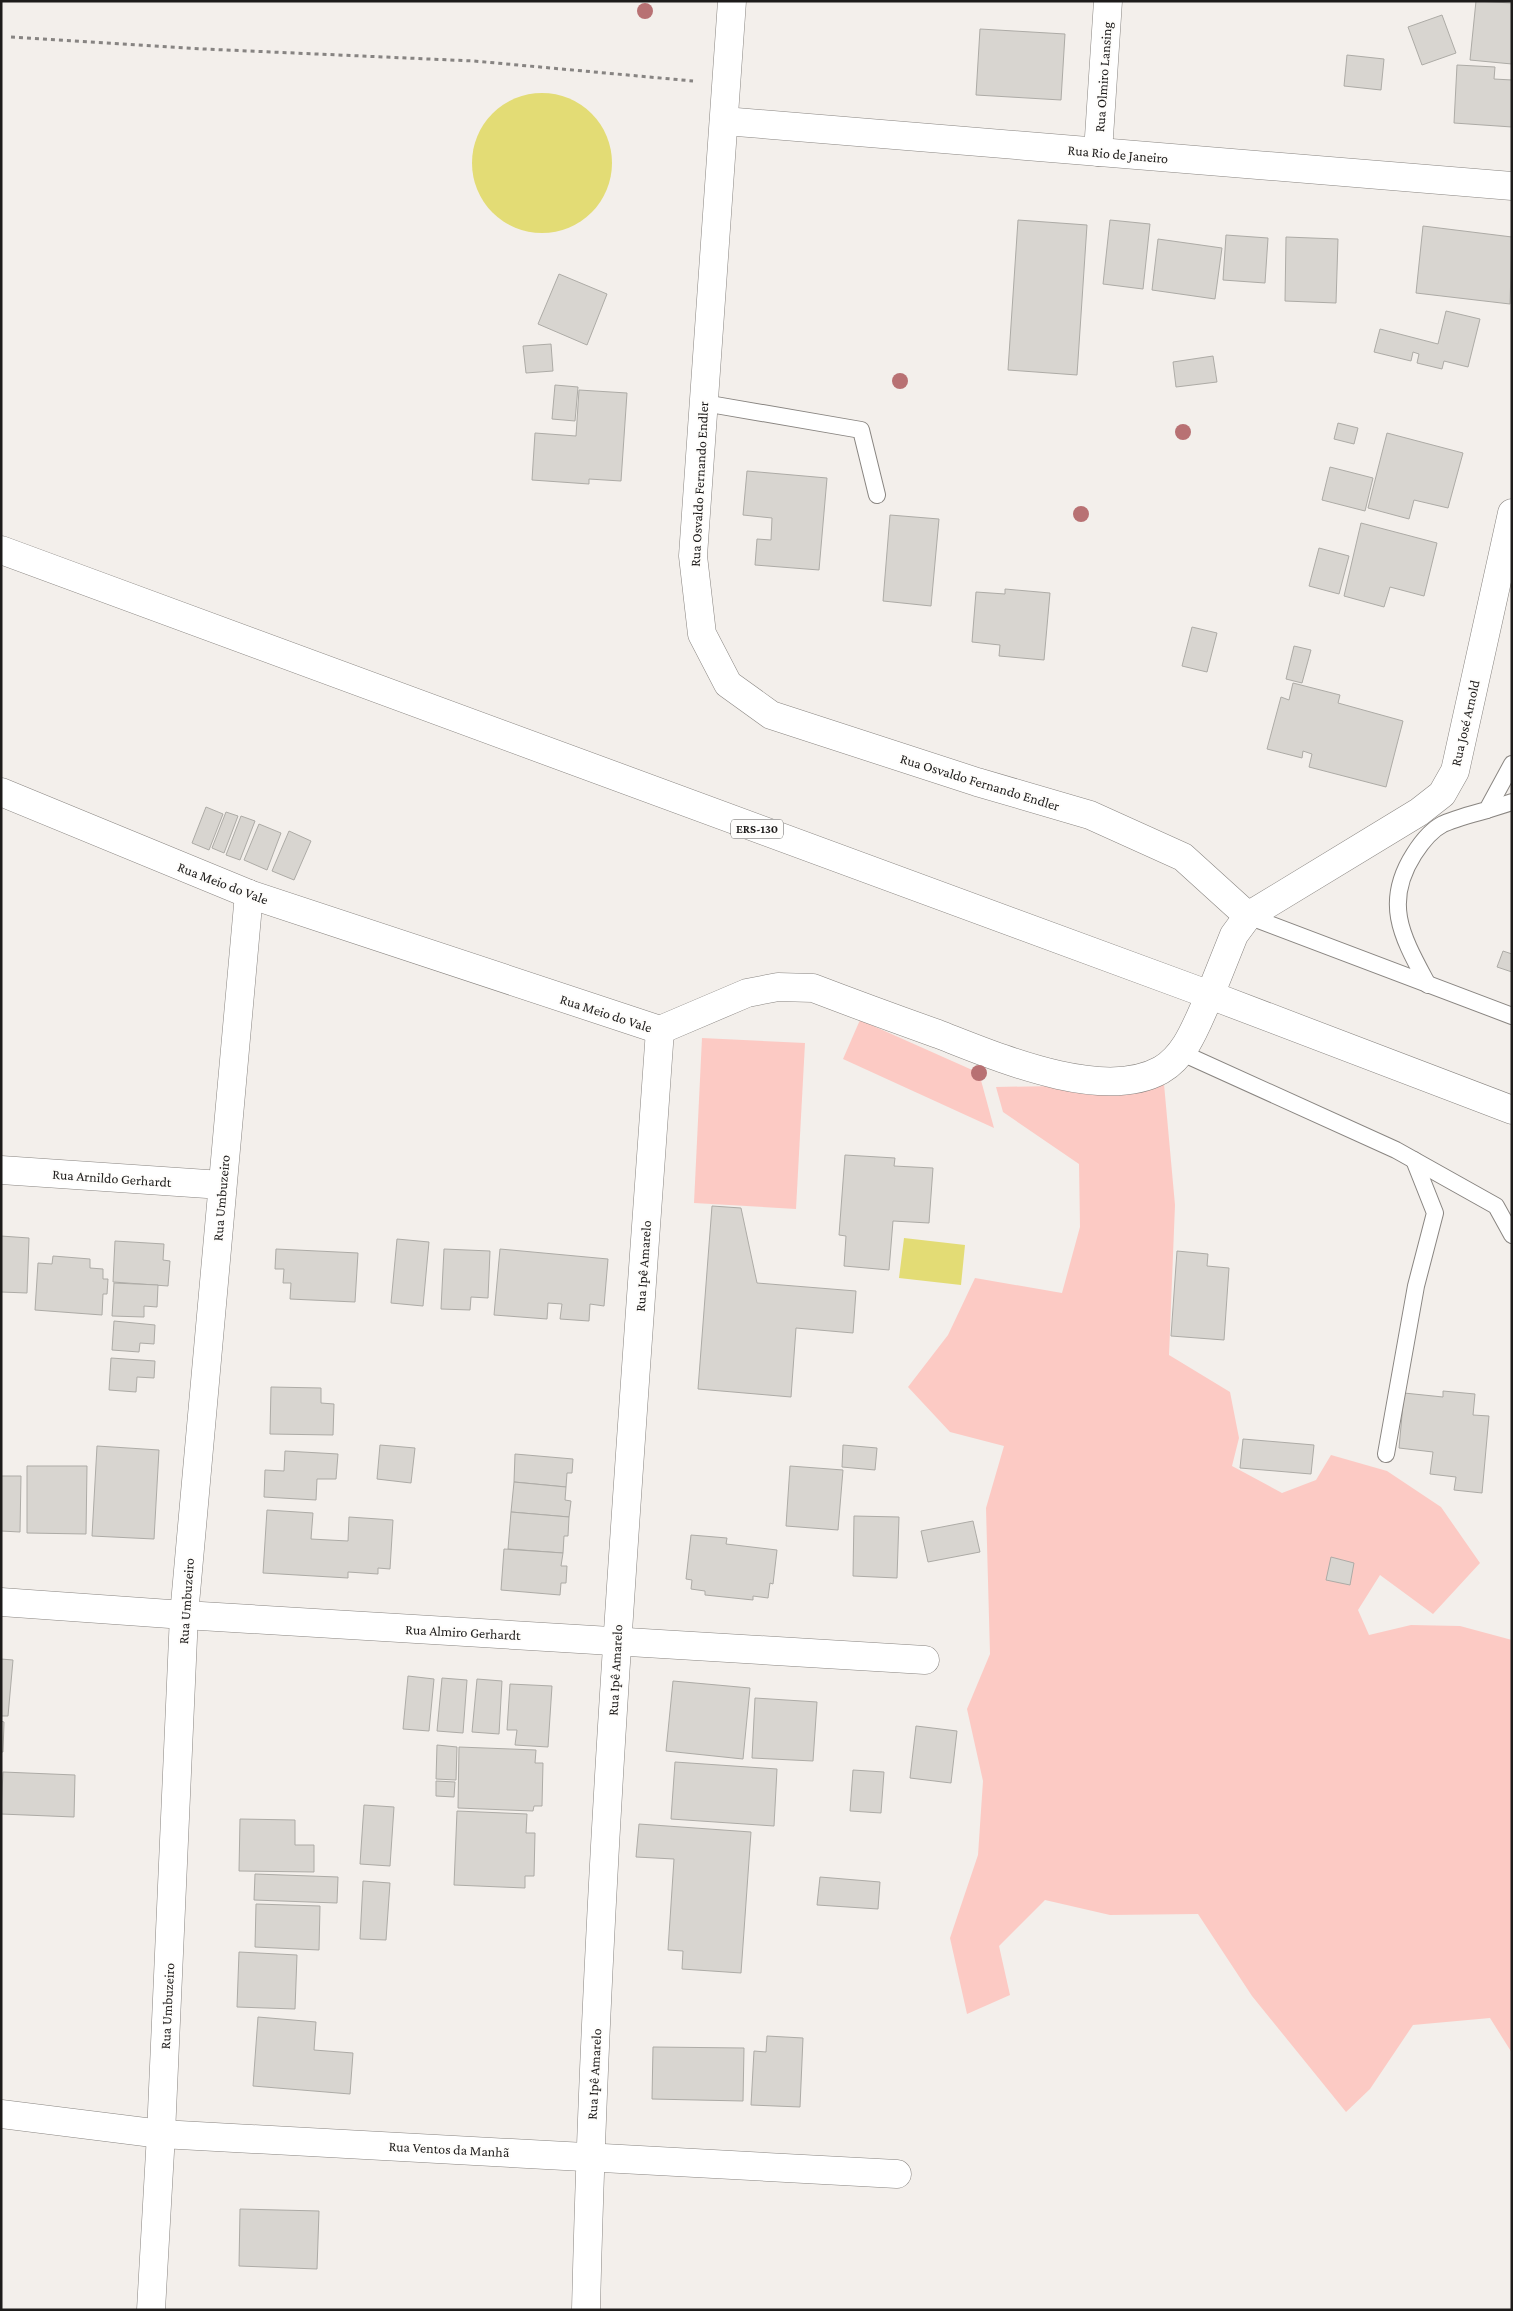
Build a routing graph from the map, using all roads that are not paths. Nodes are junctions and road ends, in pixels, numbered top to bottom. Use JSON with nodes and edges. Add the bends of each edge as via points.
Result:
{"nodes":[{"id":1,"x":732,"y":1,"type":"edge"},
{"id":2,"x":1108,"y":1,"type":"edge"},
{"id":3,"x":724,"y":121,"type":"junction"},
{"id":4,"x":1098,"y":152,"type":"junction"},
{"id":5,"x":1512,"y":186,"type":"edge"},
{"id":6,"x":704,"y":403,"type":"junction"},
{"id":7,"x":877,"y":495,"type":"dead end"},
{"id":8,"x":1512,"y":512,"type":"edge"},
{"id":9,"x":1,"y":550,"type":"edge"},
{"id":10,"x":1512,"y":764,"type":"edge"},
{"id":11,"x":1,"y":792,"type":"edge"},
{"id":12,"x":1512,"y":802,"type":"edge"},
{"id":13,"x":1486,"y":810,"type":"junction"},
{"id":14,"x":249,"y":894,"type":"junction"},
{"id":15,"x":1248,"y":916,"type":"junction"},
{"id":16,"x":1428,"y":985,"type":"junction"},
{"id":17,"x":1210,"y":995,"type":"junction"},
{"id":18,"x":1512,"y":1016,"type":"edge"},
{"id":19,"x":660,"y":1030,"type":"junction"},
{"id":20,"x":1182,"y":1053,"type":"junction"},
{"id":21,"x":1512,"y":1110,"type":"edge"},
{"id":22,"x":1414,"y":1160,"type":"junction"},
{"id":23,"x":1,"y":1170,"type":"edge"},
{"id":24,"x":222,"y":1185,"type":"junction"},
{"id":25,"x":1512,"y":1235,"type":"edge"},
{"id":26,"x":1386,"y":1454,"type":"dead end"},
{"id":27,"x":1,"y":1602,"type":"edge"},
{"id":28,"x":184,"y":1615,"type":"junction"},
{"id":29,"x":616,"y":1641,"type":"junction"},
{"id":30,"x":925,"y":1660,"type":"dead end"},
{"id":31,"x":1,"y":2114,"type":"edge"},
{"id":32,"x":161,"y":2134,"type":"junction"},
{"id":33,"x":590,"y":2156,"type":"junction"},
{"id":34,"x":897,"y":2174,"type":"dead end"},
{"id":35,"x":150,"y":2310,"type":"edge"},
{"id":36,"x":586,"y":2310,"type":"edge"}],
"edges":[{"from":1,"to":3,"type":"street","name":"Rua Osvaldo Fernando Endler"},
{"from":2,"to":4,"type":"street","name":"Rua Olmiro Lansing"},
{"from":3,"to":4,"type":"street","name":"Rua Rio de Janeiro"},
{"from":3,"to":6,"type":"street","name":"Rua Osvaldo Fernando Endler"},
{"from":4,"to":5,"type":"street","name":"Rua Rio de Janeiro"},
{"from":6,"to":7,"type":"lane","via":[[860,430]]},
{"from":6,"to":15,"type":"street","name":"Rua Osvaldo Fernando Endler","via":[[693,556],[702,634],[728,684],[771,715],[1098,819],[1183,858]]},
{"from":8,"to":15,"type":"street","name":"Rua José Arnold","via":[[1455,771],[1442,794],[1419,812]]},
{"from":9,"to":17,"type":"street","number":"ERS-130"},
{"from":10,"to":13,"type":"lane"},
{"from":11,"to":14,"type":"street","name":"Rua Meio do Vale"},
{"from":12,"to":13,"type":"lane"},
{"from":13,"to":16,"type":"lane","via":[[1442,825],[1422,842],[1403,872],[1396,903],[1406,944]]},
{"from":14,"to":19,"type":"street","name":"Rua Meio do Vale"},
{"from":14,"to":24,"type":"street","name":"Rua Umbuzeiro"},
{"from":15,"to":16,"type":"lane"},
{"from":15,"to":17,"type":"street","name":"Rua Meio do Vale","via":[[1231,941]]},
{"from":16,"to":18,"type":"lane"},
{"from":17,"to":20,"type":"street","name":"Rua Meio do Vale"},
{"from":17,"to":21,"type":"street","number":"ERS-130"},
{"from":19,"to":20,"type":"street","name":"Rua Meio do Vale","via":[[747,993],[778,987],[813,988],[1037,1071],[1102,1081],[1137,1078],[1161,1070]]},
{"from":19,"to":29,"type":"street","name":"Rua Ipê Amarelo"},
{"from":20,"to":22,"type":"lane"},
{"from":22,"to":25,"type":"lane","via":[[1496,1206]]},
{"from":22,"to":26,"type":"lane","via":[[1435,1213],[1416,1286]]},
{"from":23,"to":24,"type":"street","name":"Rua Arnildo Gerhardt"},
{"from":24,"to":28,"type":"street","name":"Rua Umbuzeiro"},
{"from":27,"to":28,"type":"street","name":"Rua Almiro Gerhardt"},
{"from":28,"to":29,"type":"street","name":"Rua Almiro Gerhardt"},
{"from":28,"to":32,"type":"street","name":"Rua Umbuzeiro"},
{"from":29,"to":30,"type":"street","name":"Rua Almiro Gerhardt"},
{"from":29,"to":33,"type":"street","name":"Rua Ipê Amarelo"},
{"from":31,"to":32,"type":"street","name":"Rua Ventos da Manhã"},
{"from":32,"to":33,"type":"street","name":"Rua Ventos da Manhã"},
{"from":32,"to":35,"type":"street","name":"Rua Umbuzeiro"},
{"from":33,"to":34,"type":"street","name":"Rua Ventos da Manhã"},
{"from":33,"to":36,"type":"street","name":"Rua Ipê Amarelo"}]}
